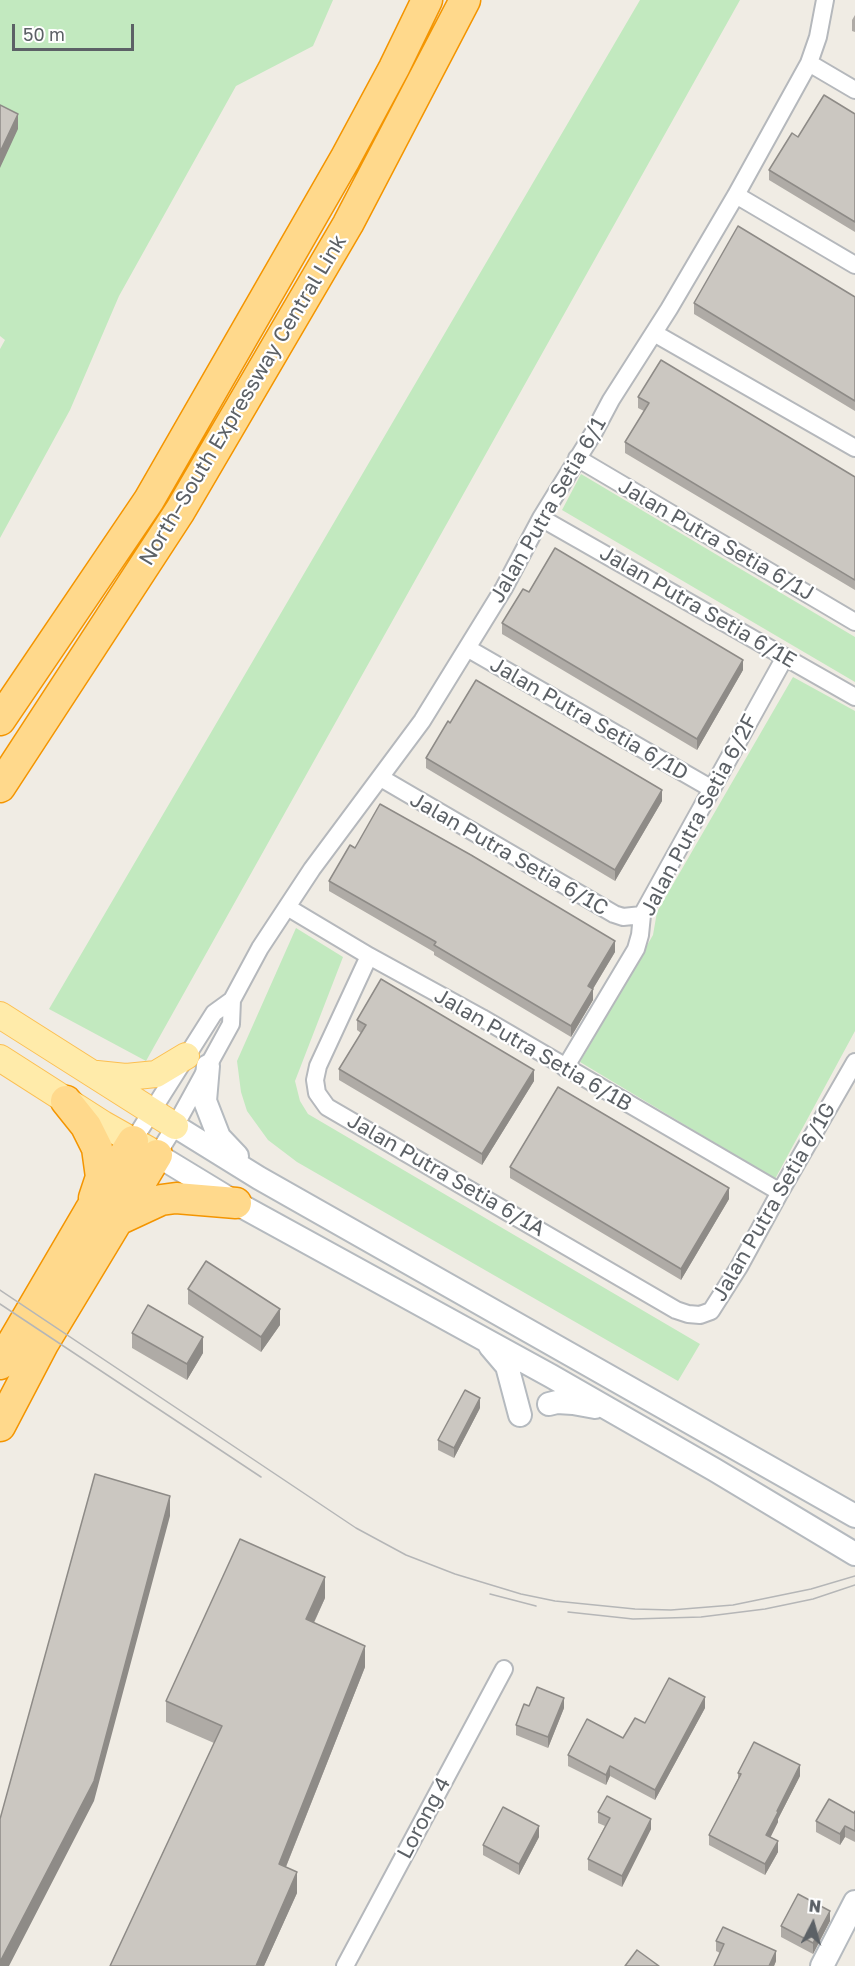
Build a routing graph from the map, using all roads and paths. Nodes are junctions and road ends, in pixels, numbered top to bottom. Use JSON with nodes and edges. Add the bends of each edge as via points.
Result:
{"nodes":[{"id":1,"x":427,"y":0,"type":"edge"},
{"id":2,"x":465,"y":0,"type":"edge"},
{"id":3,"x":825,"y":0,"type":"edge"},
{"id":4,"x":809,"y":63,"type":"junction"},
{"id":5,"x":855,"y":90,"type":"edge"},
{"id":6,"x":736,"y":195,"type":"junction"},
{"id":7,"x":855,"y":265,"type":"edge"},
{"id":8,"x":654,"y":333,"type":"junction"},
{"id":9,"x":855,"y":448,"type":"edge"},
{"id":10,"x":577,"y":458,"type":"junction"},
{"id":11,"x":541,"y":518,"type":"junction"},
{"id":12,"x":855,"y":622,"type":"edge"},
{"id":13,"x":466,"y":648,"type":"junction"},
{"id":14,"x":785,"y":657,"type":"junction"},
{"id":15,"x":855,"y":697,"type":"edge"},
{"id":16,"x":0,"y":720,"type":"edge"},
{"id":17,"x":381,"y":778,"type":"junction"},
{"id":18,"x":0,"y":787,"type":"edge"},
{"id":19,"x":712,"y":789,"type":"junction"},
{"id":20,"x":287,"y":906,"type":"junction"},
{"id":21,"x":642,"y":915,"type":"junction"},
{"id":22,"x":369,"y":956,"type":"junction"},
{"id":23,"x":232,"y":1000,"type":"junction"},
{"id":24,"x":0,"y":1015,"type":"edge"},
{"id":25,"x":0,"y":1058,"type":"edge"},
{"id":26,"x":197,"y":1061,"type":"junction"},
{"id":27,"x":855,"y":1062,"type":"edge"},
{"id":28,"x":565,"y":1068,"type":"junction"},
{"id":29,"x":93,"y":1074,"type":"junction"},
{"id":30,"x":66,"y":1101,"type":"junction"},
{"id":31,"x":152,"y":1111,"type":"junction"},
{"id":32,"x":175,"y":1126,"type":"junction"},
{"id":33,"x":145,"y":1148,"type":"junction"},
{"id":34,"x":259,"y":1178,"type":"junction"},
{"id":35,"x":780,"y":1192,"type":"junction"},
{"id":36,"x":236,"y":1203,"type":"junction"},
{"id":37,"x":89,"y":1212,"type":"junction"},
{"id":38,"x":118,"y":1220,"type":"junction"},
{"id":39,"x":711,"y":1311,"type":"joint"},
{"id":40,"x":537,"y":1335,"type":"junction"},
{"id":41,"x":486,"y":1340,"type":"junction"},
{"id":42,"x":0,"y":1364,"type":"edge"},
{"id":43,"x":598,"y":1369,"type":"junction"},
{"id":44,"x":551,"y":1376,"type":"junction"},
{"id":45,"x":549,"y":1404,"type":"dead end"},
{"id":46,"x":611,"y":1411,"type":"junction"},
{"id":47,"x":520,"y":1415,"type":"dead end"},
{"id":48,"x":0,"y":1426,"type":"edge"},
{"id":49,"x":855,"y":1516,"type":"edge"},
{"id":50,"x":855,"y":1554,"type":"edge"},
{"id":51,"x":504,"y":1669,"type":"dead end"},
{"id":52,"x":855,"y":1902,"type":"edge"},
{"id":53,"x":345,"y":1966,"type":"edge"},
{"id":54,"x":822,"y":1966,"type":"edge"}],
"edges":[{"from":1,"to":16,"type":"highway","name":"North–South Expressway Central Link","via":[[345,159],[149,500]]},
{"from":2,"to":18,"type":"highway","name":"North–South Expressway Central Link","via":[[348,224],[180,511]]},
{"from":3,"to":4,"type":"street","name":"Jalan Putra Setia 6/1"},
{"from":4,"to":5,"type":"street"},
{"from":4,"to":6,"type":"street","name":"Jalan Putra Setia 6/1"},
{"from":6,"to":7,"type":"street"},
{"from":6,"to":8,"type":"street","name":"Jalan Putra Setia 6/1"},
{"from":8,"to":9,"type":"street"},
{"from":8,"to":10,"type":"street","name":"Jalan Putra Setia 6/1"},
{"from":10,"to":11,"type":"street","name":"Jalan Putra Setia 6/1"},
{"from":10,"to":12,"type":"street","name":"Jalan Putra Setia 6/1J"},
{"from":11,"to":13,"type":"street","name":"Jalan Putra Setia 6/1"},
{"from":11,"to":14,"type":"street","name":"Jalan Putra Setia 6/1E"},
{"from":13,"to":17,"type":"street","name":"Jalan Putra Setia 6/1","via":[[422,721]]},
{"from":13,"to":19,"type":"street","name":"Jalan Putra Setia 6/1D"},
{"from":14,"to":15,"type":"street","name":"Jalan Putra Setia 6/1E"},
{"from":14,"to":19,"type":"street","name":"Jalan Putra Setia 6/2F"},
{"from":17,"to":20,"type":"street","name":"Jalan Putra Setia 6/1"},
{"from":17,"to":21,"type":"street","name":"Jalan Putra Setia 6/1C","via":[[614,914]]},
{"from":19,"to":21,"type":"street","name":"Jalan Putra Setia 6/2F"},
{"from":20,"to":22,"type":"street","name":"Jalan Putra Setia 6/1B"},
{"from":20,"to":23,"type":"street","name":"Jalan Putra Setia 6/1"},
{"from":21,"to":28,"type":"street","name":"Jalan Putra Setia 6/2F","via":[[636,949]]},
{"from":22,"to":28,"type":"street","name":"Jalan Putra Setia 6/1B"},
{"from":22,"to":39,"type":"street","name":"Jalan Putra Setia 6/1A","via":[[318,1066],[317,1093],[327,1107],[676,1310],[700,1315]]},
{"from":23,"to":26,"type":"street","via":[[214,1013]]},
{"from":23,"to":26,"type":"street","via":[[231,1024]]},
{"from":24,"to":29,"type":"main road"},
{"from":25,"to":30,"type":"main road"},
{"from":26,"to":29,"type":"main road","via":[[156,1074]]},
{"from":26,"to":31,"type":"street"},
{"from":26,"to":32,"type":"street"},
{"from":26,"to":34,"type":"main road","via":[[205,1101],[219,1137]]},
{"from":27,"to":35,"type":"street","name":"Jalan Putra Setia 6/1G"},
{"from":28,"to":35,"type":"street","name":"Jalan Putra Setia 6/1B"},
{"from":29,"to":31,"type":"main road"},
{"from":30,"to":33,"type":"main road"},
{"from":30,"to":37,"type":"highway","via":[[86,1126],[100,1163],[101,1177]]},
{"from":31,"to":32,"type":"main road"},
{"from":31,"to":33,"type":"street"},
{"from":32,"to":33,"type":"street"},
{"from":32,"to":34,"type":"main road"},
{"from":33,"to":36,"type":"main road"},
{"from":33,"to":37,"type":"highway"},
{"from":33,"to":38,"type":"highway"},
{"from":34,"to":40,"type":"main road"},
{"from":35,"to":39,"type":"street","name":"Jalan Putra Setia 6/1G"},
{"from":36,"to":38,"type":"highway","via":[[161,1200]]},
{"from":36,"to":41,"type":"main road"},
{"from":37,"to":42,"type":"highway"},
{"from":38,"to":48,"type":"highway","via":[[43,1344]]},
{"from":40,"to":43,"type":"main road"},
{"from":40,"to":44,"type":"main road"},
{"from":41,"to":44,"type":"main road"},
{"from":41,"to":47,"type":"main road","via":[[507,1366]]},
{"from":43,"to":44,"type":"main road"},
{"from":43,"to":49,"type":"main road"},
{"from":44,"to":46,"type":"main road"},
{"from":45,"to":46,"type":"main road","via":[[573,1402]]},
{"from":46,"to":50,"type":"main road"},
{"from":51,"to":53,"type":"street","name":"Lorong 4"},
{"from":52,"to":54,"type":"main road"}]}
